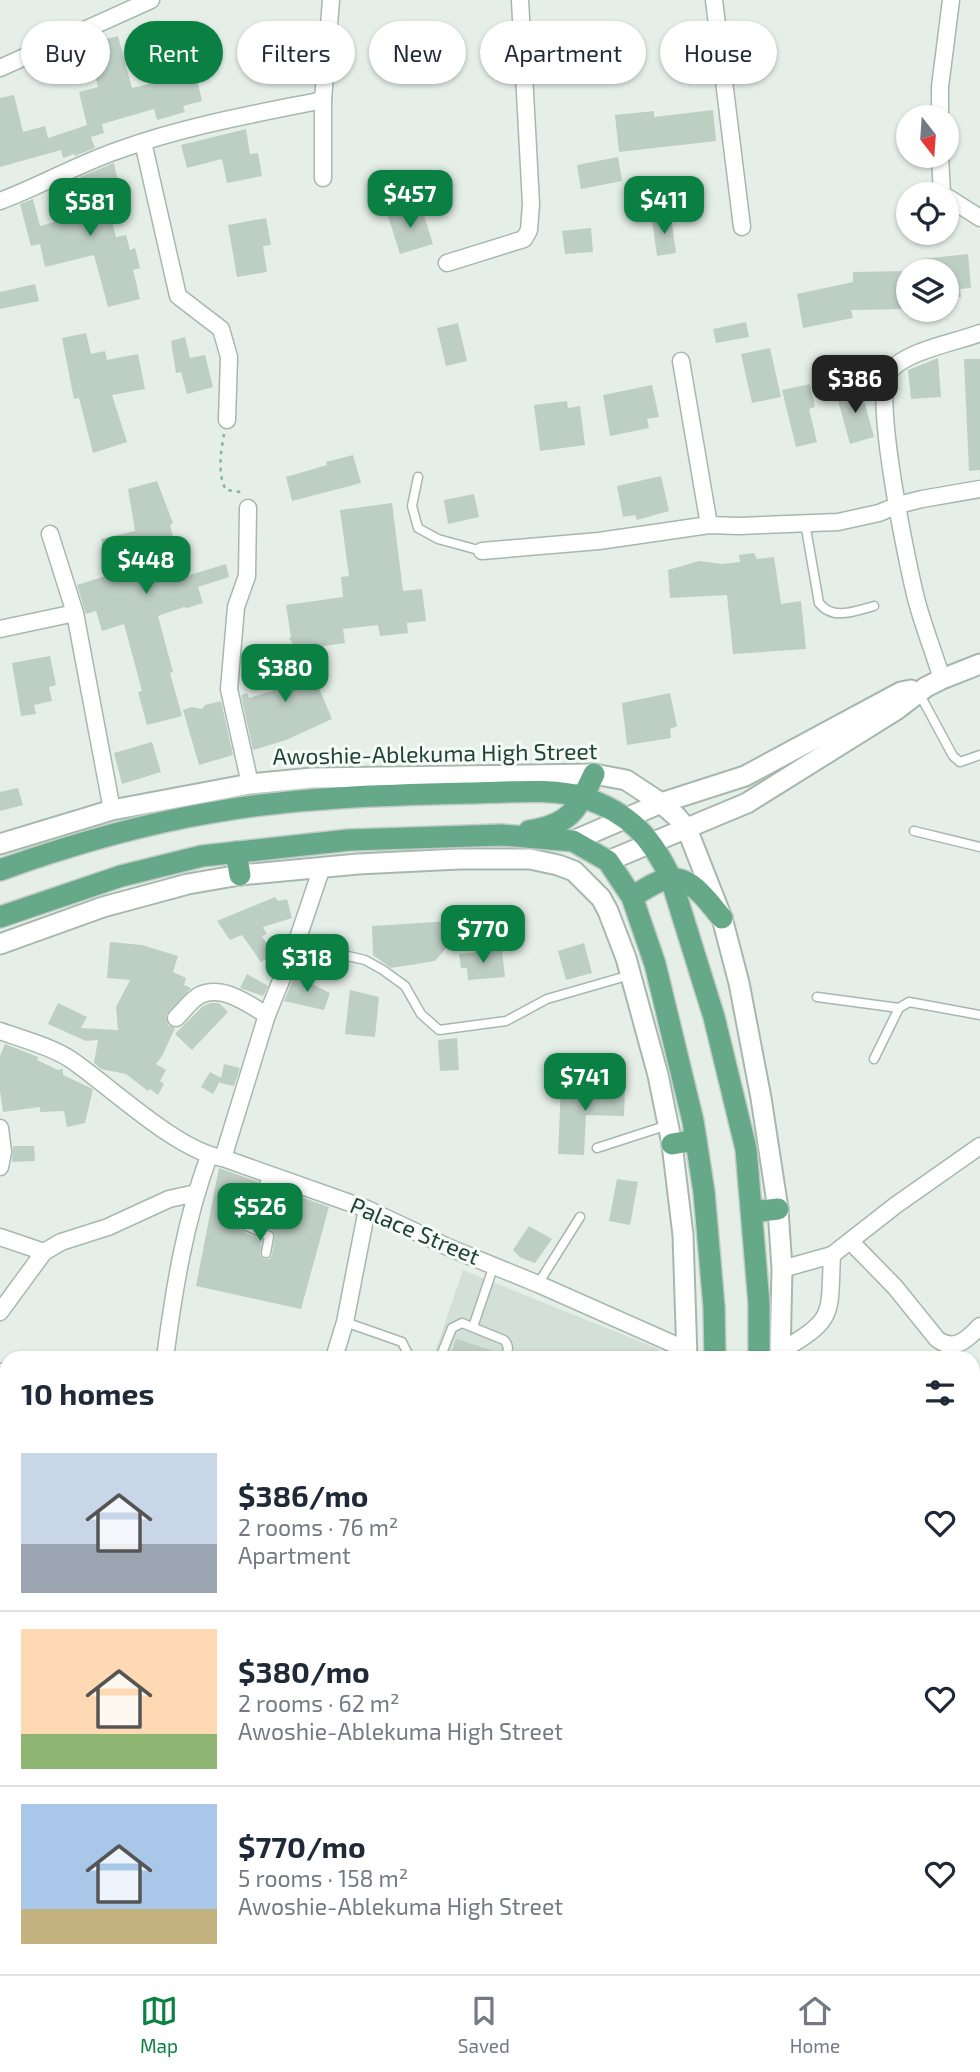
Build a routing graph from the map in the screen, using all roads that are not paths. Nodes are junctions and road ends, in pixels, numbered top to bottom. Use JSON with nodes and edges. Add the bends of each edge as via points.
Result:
{"nodes":[{"id":1,"x":151,"y":0,"type":"edge"},
{"id":2,"x":331,"y":0,"type":"edge"},
{"id":3,"x":520,"y":0,"type":"edge"},
{"id":4,"x":714,"y":0,"type":"edge"},
{"id":5,"x":951,"y":0,"type":"edge"},
{"id":6,"x":0,"y":68,"type":"edge"},
{"id":7,"x":323,"y":100,"type":"junction"},
{"id":8,"x":940,"y":105,"type":"edge"},
{"id":9,"x":143,"y":142,"type":"junction"},
{"id":10,"x":323,"y":178,"type":"dead end"},
{"id":11,"x":0,"y":201,"type":"edge"},
{"id":12,"x":959,"y":205,"type":"edge"},
{"id":13,"x":980,"y":218,"type":"edge"},
{"id":14,"x":742,"y":227,"type":"dead end"},
{"id":15,"x":447,"y":263,"type":"dead end"},
{"id":16,"x":980,"y":333,"type":"edge"},
{"id":17,"x":681,"y":361,"type":"dead end"},
{"id":18,"x":227,"y":420,"type":"dead end"},
{"id":19,"x":418,"y":477,"type":"dead end"},
{"id":20,"x":980,"y":489,"type":"edge"},
{"id":21,"x":898,"y":505,"type":"junction"},
{"id":22,"x":248,"y":508,"type":"road end"},
{"id":23,"x":805,"y":523,"type":"junction"},
{"id":24,"x":709,"y":525,"type":"junction"},
{"id":25,"x":50,"y":534,"type":"dead end"},
{"id":26,"x":482,"y":551,"type":"joint"},
{"id":27,"x":874,"y":606,"type":"dead end"},
{"id":28,"x":75,"y":613,"type":"junction"},
{"id":29,"x":0,"y":629,"type":"edge"},
{"id":30,"x":980,"y":664,"type":"edge"},
{"id":31,"x":929,"y":686,"type":"junction"},
{"id":32,"x":980,"y":755,"type":"edge"},
{"id":33,"x":594,"y":774,"type":"junction"},
{"id":34,"x":250,"y":784,"type":"junction"},
{"id":35,"x":584,"y":797,"type":"junction"},
{"id":36,"x":661,"y":803,"type":"junction"},
{"id":37,"x":112,"y":810,"type":"junction"},
{"id":38,"x":627,"y":817,"type":"junction"},
{"id":39,"x":687,"y":829,"type":"junction"},
{"id":40,"x":914,"y":831,"type":"dead end"},
{"id":41,"x":502,"y":835,"type":"junction"},
{"id":42,"x":573,"y":841,"type":"junction"},
{"id":43,"x":0,"y":844,"type":"edge"},
{"id":44,"x":652,"y":845,"type":"junction"},
{"id":45,"x":980,"y":847,"type":"edge"},
{"id":46,"x":236,"y":852,"type":"junction"},
{"id":47,"x":608,"y":861,"type":"junction"},
{"id":48,"x":322,"y":867,"type":"junction"},
{"id":49,"x":0,"y":870,"type":"edge"},
{"id":50,"x":240,"y":875,"type":"junction"},
{"id":51,"x":671,"y":878,"type":"junction"},
{"id":52,"x":632,"y":897,"type":"junction"},
{"id":53,"x":0,"y":917,"type":"edge"},
{"id":54,"x":723,"y":918,"type":"junction"},
{"id":55,"x":0,"y":944,"type":"edge"},
{"id":56,"x":296,"y":944,"type":"junction"},
{"id":57,"x":630,"y":975,"type":"junction"},
{"id":58,"x":817,"y":997,"type":"dead end"},
{"id":59,"x":899,"y":1007,"type":"junction"},
{"id":60,"x":980,"y":1015,"type":"edge"},
{"id":61,"x":267,"y":1016,"type":"junction"},
{"id":62,"x":176,"y":1018,"type":"dead end"},
{"id":63,"x":0,"y":1031,"type":"edge"},
{"id":64,"x":874,"y":1059,"type":"dead end"},
{"id":65,"x":0,"y":1128,"type":"edge"},
{"id":66,"x":670,"y":1135,"type":"junction"},
{"id":67,"x":696,"y":1140,"type":"junction"},
{"id":68,"x":980,"y":1146,"type":"edge"},
{"id":69,"x":597,"y":1148,"type":"dead end"},
{"id":70,"x":216,"y":1157,"type":"junction"},
{"id":71,"x":0,"y":1167,"type":"edge"},
{"id":72,"x":268,"y":1173,"type":"junction"},
{"id":73,"x":196,"y":1193,"type":"junction"},
{"id":74,"x":368,"y":1209,"type":"junction"},
{"id":75,"x":778,"y":1209,"type":"junction"},
{"id":76,"x":753,"y":1212,"type":"junction"},
{"id":77,"x":580,"y":1217,"type":"dead end"},
{"id":78,"x":0,"y":1237,"type":"edge"},
{"id":79,"x":851,"y":1242,"type":"junction"},
{"id":80,"x":44,"y":1252,"type":"junction"},
{"id":81,"x":266,"y":1253,"type":"dead end"},
{"id":82,"x":832,"y":1255,"type":"junction"},
{"id":83,"x":494,"y":1265,"type":"junction"},
{"id":84,"x":782,"y":1269,"type":"junction"},
{"id":85,"x":538,"y":1284,"type":"junction"},
{"id":86,"x":0,"y":1311,"type":"edge"},
{"id":87,"x":345,"y":1322,"type":"junction"},
{"id":88,"x":473,"y":1326,"type":"junction"},
{"id":89,"x":980,"y":1326,"type":"edge"},
{"id":90,"x":165,"y":1351,"type":"edge"},
{"id":91,"x":336,"y":1351,"type":"edge"},
{"id":92,"x":407,"y":1351,"type":"edge"},
{"id":93,"x":443,"y":1351,"type":"edge"},
{"id":94,"x":508,"y":1351,"type":"edge"},
{"id":95,"x":681,"y":1351,"type":"edge"},
{"id":96,"x":687,"y":1351,"type":"edge"},
{"id":97,"x":715,"y":1351,"type":"edge"},
{"id":98,"x":759,"y":1351,"type":"edge"},
{"id":99,"x":781,"y":1351,"type":"edge"},
{"id":100,"x":785,"y":1351,"type":"edge"}],
"edges":[{"from":1,"to":6,"type":"street"},
{"from":2,"to":7,"type":"street"},
{"from":3,"to":15,"type":"street","via":[[529,230],[524,239]]},
{"from":4,"to":14,"type":"street"},
{"from":5,"to":8,"type":"street"},
{"from":7,"to":9,"type":"street"},
{"from":7,"to":10,"type":"street"},
{"from":9,"to":11,"type":"street"},
{"from":9,"to":18,"type":"street","via":[[178,296],[221,329],[229,357]]},
{"from":12,"to":13,"type":"street"},
{"from":16,"to":21,"type":"street","via":[[907,357],[888,374],[886,425]]},
{"from":17,"to":24,"type":"street"},
{"from":19,"to":26,"type":"lane","via":[[412,506],[418,528],[438,540]]},
{"from":20,"to":21,"type":"street"},
{"from":21,"to":23,"type":"street","via":[[838,522]]},
{"from":21,"to":31,"type":"street"},
{"from":22,"to":34,"type":"street","via":[[247,576],[236,607],[229,689]]},
{"from":23,"to":24,"type":"street"},
{"from":23,"to":27,"type":"lane","via":[[819,603],[836,615]]},
{"from":24,"to":26,"type":"street"},
{"from":25,"to":28,"type":"street"},
{"from":28,"to":29,"type":"street"},
{"from":28,"to":37,"type":"street"},
{"from":30,"to":31,"type":"street"},
{"from":31,"to":32,"type":"lane","via":[[953,756],[960,762]]},
{"from":31,"to":36,"type":"street","via":[[901,692],[745,776]]},
{"from":31,"to":39,"type":"street","via":[[747,803]]},
{"from":33,"to":34,"type":"street","name":"Awoshie-Ablekuma High Street","via":[[312,778]]},
{"from":33,"to":35,"type":"main road"},
{"from":33,"to":36,"type":"street","name":"Awoshie-Ablekuma High Street","via":[[626,780]]},
{"from":34,"to":37,"type":"street","name":"Awoshie-Ablekuma High Street"},
{"from":35,"to":38,"type":"main road","name":"Awoshie-Ablekuma High Street"},
{"from":35,"to":41,"type":"main road","via":[[568,818],[556,825]]},
{"from":35,"to":49,"type":"main road","name":"Awoshie-Ablekuma High Street","via":[[402,794],[285,802],[135,828]]},
{"from":36,"to":38,"type":"street"},
{"from":36,"to":39,"type":"street","name":"Awoshie-Ablekuma High Street"},
{"from":37,"to":43,"type":"street","name":"Awoshie-Ablekuma High Street"},
{"from":38,"to":42,"type":"street"},
{"from":38,"to":44,"type":"main road"},
{"from":39,"to":44,"type":"street"},
{"from":39,"to":54,"type":"street"},
{"from":40,"to":45,"type":"lane"},
{"from":41,"to":42,"type":"main road"},
{"from":41,"to":46,"type":"main road","via":[[349,840]]},
{"from":42,"to":47,"type":"main road"},
{"from":44,"to":47,"type":"street"},
{"from":44,"to":51,"type":"main road"},
{"from":46,"to":50,"type":"main road"},
{"from":46,"to":53,"type":"main road","via":[[121,876]]},
{"from":47,"to":52,"type":"main road"},
{"from":48,"to":50,"type":"street"},
{"from":48,"to":56,"type":"street"},
{"from":48,"to":57,"type":"street","via":[[459,859],[530,859],[558,865],[574,871],[605,905]]},
{"from":50,"to":55,"type":"street","via":[[116,903]]},
{"from":51,"to":52,"type":"main road"},
{"from":51,"to":54,"type":"main road","via":[[692,884]]},
{"from":51,"to":76,"type":"main road","via":[[714,1017],[746,1149]]},
{"from":52,"to":67,"type":"main road","via":[[655,964]]},
{"from":54,"to":75,"type":"street","via":[[756,1072]]},
{"from":56,"to":57,"type":"lane","via":[[365,960],[383,970],[405,986],[421,1014],[439,1030],[506,1021],[547,999]]},
{"from":56,"to":61,"type":"street"},
{"from":57,"to":66,"type":"street","via":[[659,1074]]},
{"from":58,"to":59,"type":"lane"},
{"from":59,"to":60,"type":"lane","via":[[909,1002]]},
{"from":59,"to":64,"type":"lane"},
{"from":61,"to":62,"type":"street","via":[[232,995],[214,992],[200,995]]},
{"from":61,"to":70,"type":"street"},
{"from":63,"to":70,"type":"street","name":"Palace Street","via":[[67,1057],[156,1124]]},
{"from":65,"to":71,"type":"street"},
{"from":66,"to":67,"type":"main road"},
{"from":66,"to":69,"type":"lane"},
{"from":66,"to":96,"type":"street","via":[[683,1235]]},
{"from":67,"to":97,"type":"main road","via":[[708,1230]]},
{"from":68,"to":79,"type":"street"},
{"from":70,"to":72,"type":"street","name":"Palace Street"},
{"from":70,"to":73,"type":"street"},
{"from":72,"to":74,"type":"street","name":"Palace Street"},
{"from":72,"to":81,"type":"lane","via":[[249,1227],[269,1236]]},
{"from":73,"to":80,"type":"street","via":[[169,1199]]},
{"from":73,"to":90,"type":"street"},
{"from":74,"to":83,"type":"street","name":"Palace Street"},
{"from":74,"to":87,"type":"street"},
{"from":75,"to":76,"type":"main road"},
{"from":75,"to":84,"type":"street"},
{"from":76,"to":98,"type":"main road"},
{"from":77,"to":85,"type":"lane"},
{"from":78,"to":80,"type":"street"},
{"from":79,"to":82,"type":"street"},
{"from":79,"to":89,"type":"street","via":[[945,1345],[957,1345]]},
{"from":80,"to":86,"type":"street"},
{"from":82,"to":84,"type":"street"},
{"from":82,"to":100,"type":"street","via":[[830,1310],[823,1322]]},
{"from":83,"to":85,"type":"street","name":"Palace Street"},
{"from":83,"to":88,"type":"lane"},
{"from":84,"to":99,"type":"street"},
{"from":85,"to":95,"type":"street","name":"Palace Street"},
{"from":87,"to":91,"type":"street"},
{"from":87,"to":92,"type":"lane","via":[[402,1342]]},
{"from":88,"to":93,"type":"lane","via":[[462,1323],[452,1328]]},
{"from":88,"to":94,"type":"lane","via":[[504,1340]]}]}
